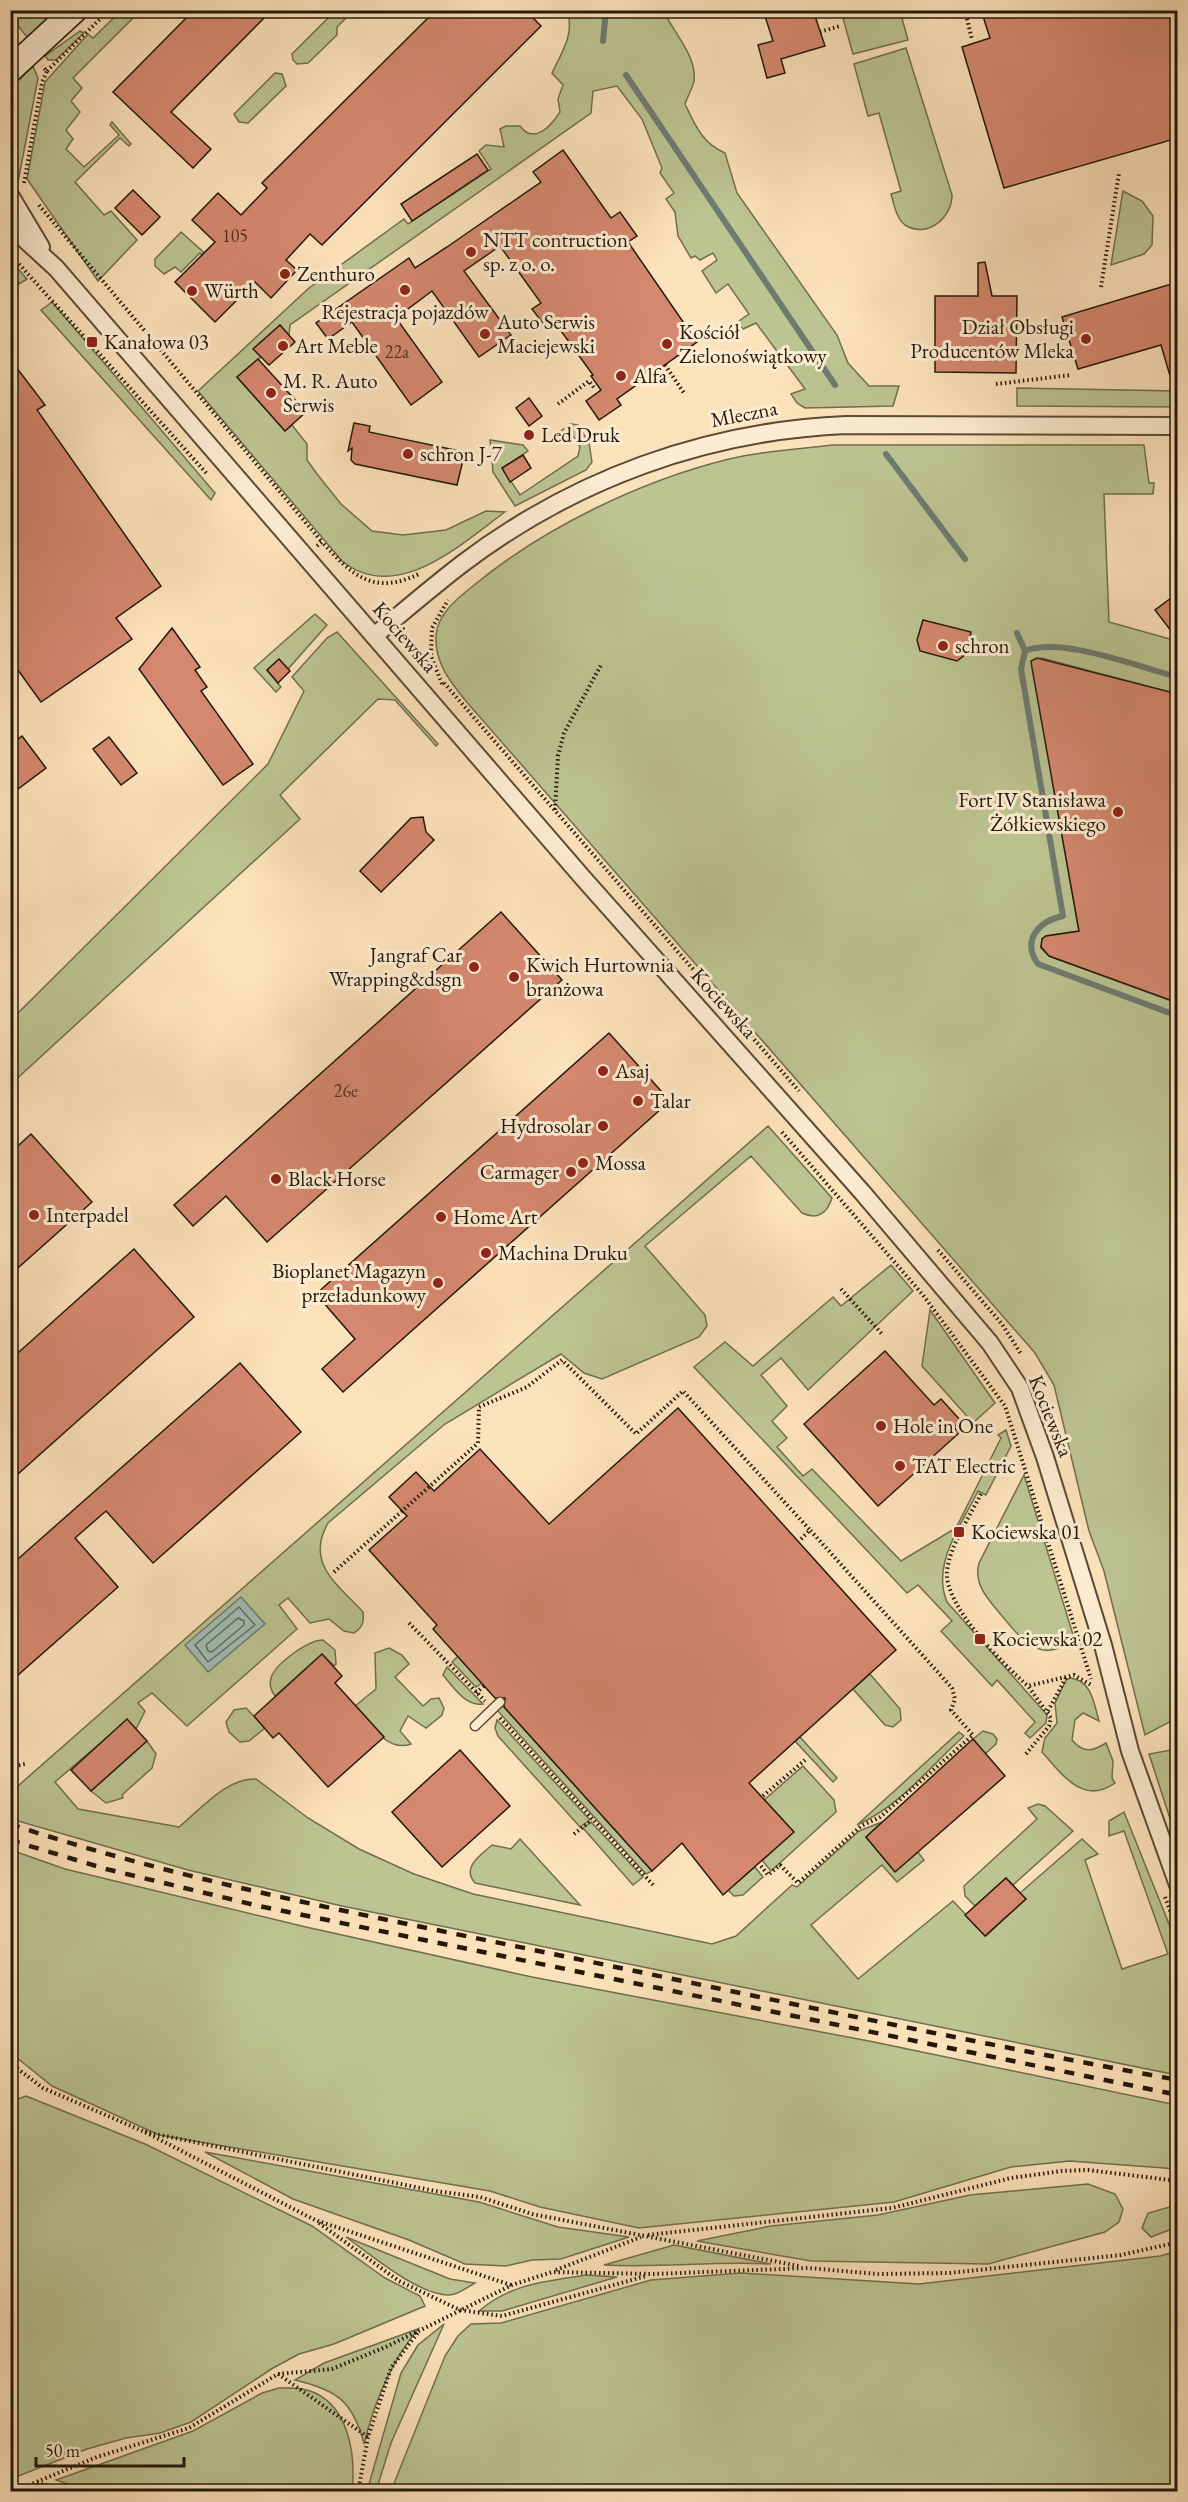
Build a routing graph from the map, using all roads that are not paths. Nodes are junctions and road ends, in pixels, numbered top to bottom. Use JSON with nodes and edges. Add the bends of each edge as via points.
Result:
{"nodes":[{"id":1,"x":75,"y":10,"type":"edge"},
{"id":2,"x":10,"y":70,"type":"edge"},
{"id":3,"x":11,"y":196,"type":"edge"},
{"id":4,"x":10,"y":226,"type":"edge"},
{"id":5,"x":48,"y":259,"type":"junction"},
{"id":6,"x":1178,"y":426,"type":"edge"},
{"id":7,"x":374,"y":636,"type":"junction"},
{"id":8,"x":500,"y":1702,"type":"dead end"},
{"id":9,"x":475,"y":1726,"type":"dead end"},
{"id":10,"x":1170,"y":1887,"type":"edge"}],
"edges":[{"from":1,"to":2,"type":"street"},
{"from":3,"to":5,"type":"street","name":"Kociewska"},
{"from":4,"to":5,"type":"street","name":"Kociewska"},
{"from":5,"to":7,"type":"street","name":"Kociewska"},
{"from":6,"to":7,"type":"street","name":"Mleczna","via":[[846,424],[800,427],[713,442],[621,472],[504,535]]},
{"from":7,"to":10,"type":"street","name":"Kociewska","via":[[906,1244],[990,1343],[1020,1388],[1100,1634]]},
{"from":8,"to":9,"type":"lane"}]}
